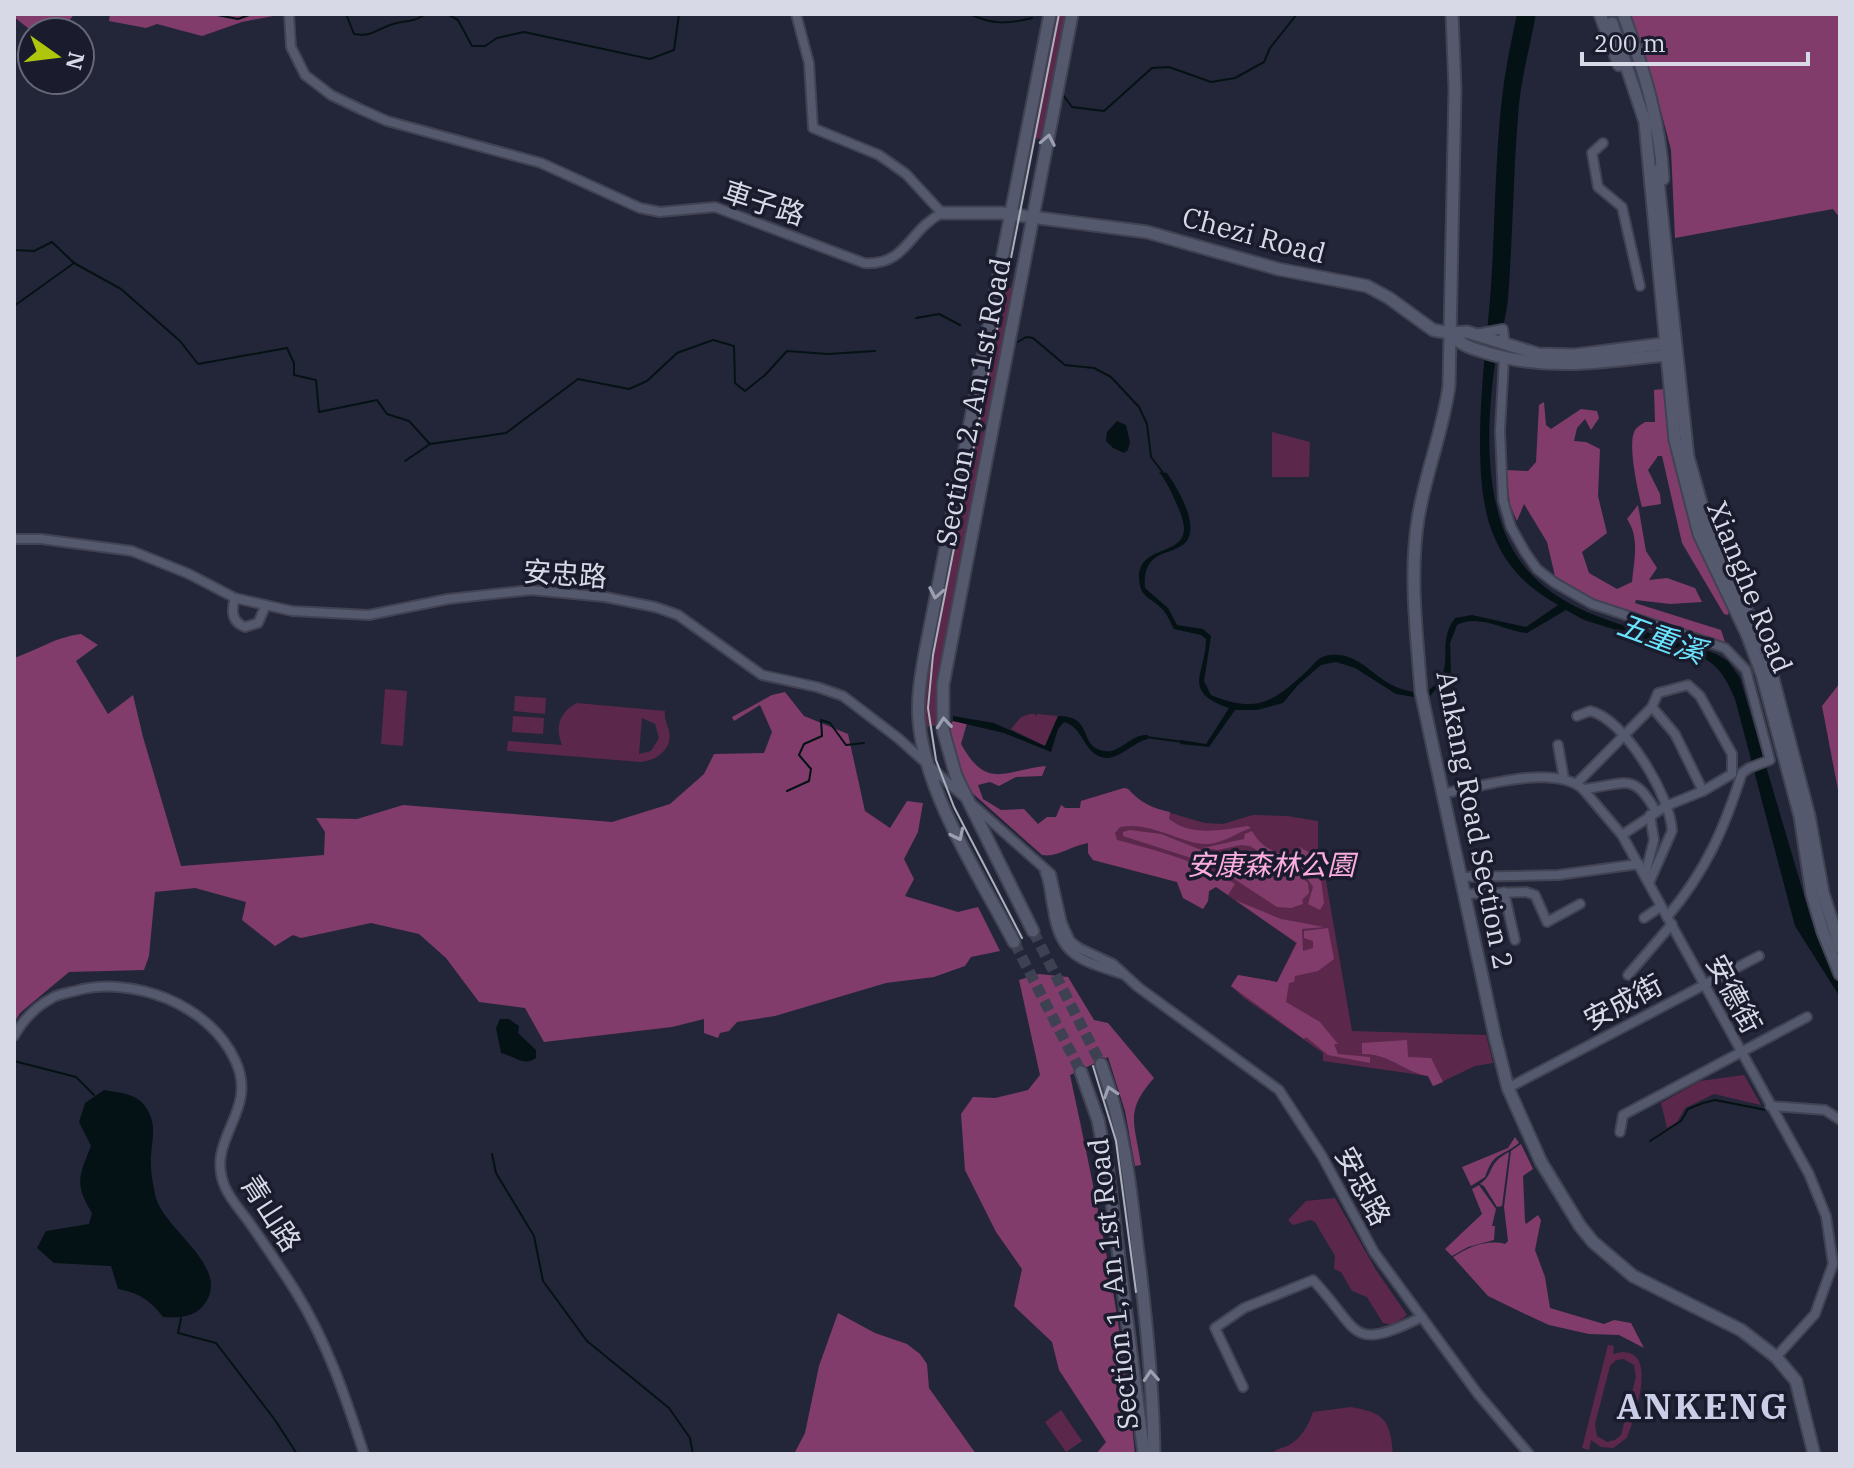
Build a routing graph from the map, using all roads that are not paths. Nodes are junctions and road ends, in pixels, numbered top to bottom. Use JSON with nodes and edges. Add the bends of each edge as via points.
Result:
{"nodes":[{"id":1,"x":796,"y":14,"type":"edge"},
{"id":2,"x":1050,"y":14,"type":"edge"},
{"id":3,"x":1072,"y":14,"type":"edge"},
{"id":4,"x":1452,"y":14,"type":"edge"},
{"id":5,"x":1600,"y":14,"type":"edge"},
{"id":6,"x":290,"y":16,"type":"edge"},
{"id":7,"x":1603,"y":143,"type":"dead end"},
{"id":8,"x":1653,"y":197,"type":"junction"},
{"id":9,"x":942,"y":213,"type":"junction"},
{"id":10,"x":1012,"y":214,"type":"junction"},
{"id":11,"x":1034,"y":217,"type":"junction"},
{"id":12,"x":1640,"y":286,"type":"dead end"},
{"id":13,"x":1450,"y":333,"type":"junction"},
{"id":14,"x":1670,"y":349,"type":"junction"},
{"id":15,"x":1504,"y":358,"type":"junction"},
{"id":16,"x":14,"y":539,"type":"edge"},
{"id":17,"x":235,"y":598,"type":"junction"},
{"id":18,"x":265,"y":607,"type":"junction"},
{"id":19,"x":1652,"y":707,"type":"junction"},
{"id":20,"x":1577,"y":716,"type":"dead end"},
{"id":21,"x":1624,"y":737,"type":"junction"},
{"id":22,"x":1558,"y":745,"type":"dead end"},
{"id":23,"x":927,"y":764,"type":"junction"},
{"id":24,"x":1564,"y":779,"type":"junction"},
{"id":25,"x":1580,"y":786,"type":"junction"},
{"id":26,"x":1703,"y":791,"type":"junction"},
{"id":27,"x":1442,"y":794,"type":"junction"},
{"id":28,"x":965,"y":797,"type":"junction"},
{"id":29,"x":1666,"y":806,"type":"junction"},
{"id":30,"x":1653,"y":814,"type":"junction"},
{"id":31,"x":1622,"y":835,"type":"junction"},
{"id":32,"x":1639,"y":864,"type":"junction"},
{"id":33,"x":1460,"y":877,"type":"junction"},
{"id":34,"x":1647,"y":879,"type":"junction"},
{"id":35,"x":1504,"y":892,"type":"junction"},
{"id":36,"x":1464,"y":894,"type":"junction"},
{"id":37,"x":1580,"y":904,"type":"dead end"},
{"id":38,"x":1660,"y":907,"type":"junction"},
{"id":39,"x":1644,"y":918,"type":"dead end"},
{"id":40,"x":1670,"y":921,"type":"junction"},
{"id":41,"x":1033,"y":931,"type":"tunnel mouth"},
{"id":42,"x":1515,"y":940,"type":"dead end"},
{"id":43,"x":1014,"y":942,"type":"tunnel mouth"},
{"id":44,"x":1840,"y":947,"type":"edge"},
{"id":45,"x":1759,"y":956,"type":"dead end"},
{"id":46,"x":1840,"y":974,"type":"edge"},
{"id":47,"x":1628,"y":975,"type":"dead end"},
{"id":48,"x":1705,"y":985,"type":"junction"},
{"id":49,"x":1807,"y":1017,"type":"dead end"},
{"id":50,"x":14,"y":1036,"type":"edge"},
{"id":51,"x":1740,"y":1054,"type":"junction"},
{"id":52,"x":1101,"y":1064,"type":"tunnel mouth"},
{"id":53,"x":1081,"y":1072,"type":"tunnel mouth"},
{"id":54,"x":1508,"y":1088,"type":"junction"},
{"id":55,"x":1770,"y":1106,"type":"junction"},
{"id":56,"x":1840,"y":1120,"type":"edge"},
{"id":57,"x":1620,"y":1132,"type":"dead end"},
{"id":58,"x":1837,"y":1264,"type":"edge"},
{"id":59,"x":1422,"y":1317,"type":"junction"},
{"id":60,"x":1776,"y":1357,"type":"junction"},
{"id":61,"x":1243,"y":1387,"type":"dead end"},
{"id":62,"x":364,"y":1454,"type":"edge"},
{"id":63,"x":1144,"y":1454,"type":"edge"},
{"id":64,"x":1154,"y":1454,"type":"edge"},
{"id":65,"x":1529,"y":1454,"type":"edge"},
{"id":66,"x":1814,"y":1454,"type":"edge"}],
"edges":[{"from":1,"to":9,"type":"street","via":[[809,63],[813,128],[865,147],[895,165]]},
{"from":2,"to":10,"type":"main road","name":"Section 2, An 1st Road"},
{"from":11,"to":3,"type":"main road","name":"Section 2, An 1st Road","one_way":true},
{"from":4,"to":13,"type":"main road","name":"Ankang Road Section 2"},
{"from":5,"to":8,"type":"main road","via":[[1635,106]]},
{"from":6,"to":9,"type":"street","name":"車子路","via":[[294,55],[305,75],[331,95],[387,121],[541,163],[640,208],[660,212],[715,207],[864,263],[893,259],[920,227]]},
{"from":7,"to":12,"type":"street","via":[[1591,156],[1598,187],[1622,207]]},
{"from":8,"to":14,"type":"main road","name":"Xianghe Road"},
{"from":8,"to":14,"type":"main road","name":"Xianghe Road","via":[[1645,122],[1618,20],[1644,71],[1660,142]]},
{"from":9,"to":10,"type":"main road"},
{"from":10,"to":11,"type":"main road"},
{"from":10,"to":23,"type":"main road","name":"Section 2, An 1st Road","one_way":true,"via":[[925,653],[918,707]]},
{"from":11,"to":13,"type":"main road","name":"Chezi Road","via":[[1147,232],[1278,269],[1367,286],[1426,326]]},
{"from":28,"to":11,"type":"main road","name":"Section 2, An 1st Road","one_way":true,"via":[[943,730],[943,685]]},
{"from":13,"to":14,"type":"main road","name":"Chezi Road","via":[[1476,334],[1538,354]]},
{"from":13,"to":15,"type":"main road","name":"Chezi Road","via":[[1460,344]]},
{"from":13,"to":27,"type":"main road","name":"Ankang Road Section 2","via":[[1446,406],[1417,521],[1415,573],[1421,692]]},
{"from":14,"to":15,"type":"main road","name":"Chezi Road","via":[[1575,365]]},
{"from":14,"to":44,"type":"main road","name":"Xianghe Road","via":[[1688,457],[1709,531],[1766,652]]},
{"from":14,"to":46,"type":"main road","name":"Xianghe Road","via":[[1675,440],[1699,534],[1762,674],[1800,816],[1812,894]]},
{"from":15,"to":40,"type":"street","via":[[1503,500],[1511,527],[1537,569],[1592,604],[1725,648],[1746,670],[1752,687],[1771,758],[1742,773],[1723,831]]},
{"from":16,"to":17,"type":"street","name":"安忠路","via":[[132,551]]},
{"from":17,"to":18,"type":"street","name":"安忠路"},
{"from":17,"to":18,"type":"street","via":[[233,615],[245,627],[258,623]]},
{"from":18,"to":23,"type":"street","name":"安忠路","via":[[369,615],[531,590],[655,607],[678,615],[762,675],[843,696]]},
{"from":19,"to":21,"type":"street"},
{"from":19,"to":26,"type":"street","via":[[1675,734]]},
{"from":19,"to":26,"type":"street","via":[[1658,693],[1682,685],[1700,696],[1734,761],[1732,774]]},
{"from":20,"to":21,"type":"street","via":[[1597,712]]},
{"from":21,"to":25,"type":"street"},
{"from":21,"to":29,"type":"street","via":[[1641,753]]},
{"from":22,"to":24,"type":"street"},
{"from":23,"to":28,"type":"street","name":"安忠路"},
{"from":23,"to":43,"type":"main road","one_way":true},
{"from":24,"to":25,"type":"street"},
{"from":24,"to":27,"type":"street","via":[[1542,776]]},
{"from":25,"to":30,"type":"street","via":[[1631,783],[1645,790]]},
{"from":25,"to":31,"type":"street","name":"安德街"},
{"from":26,"to":29,"type":"street"},
{"from":27,"to":33,"type":"main road","name":"Ankang Road Section 2"},
{"from":28,"to":41,"type":"main road"},
{"from":28,"to":59,"type":"street","name":"安忠路","via":[[1051,874],[1070,941],[1106,959],[1279,1090],[1374,1252]]},
{"from":29,"to":30,"type":"street"},
{"from":29,"to":34,"type":"street","via":[[1672,831]]},
{"from":30,"to":31,"type":"street"},
{"from":30,"to":34,"type":"street"},
{"from":31,"to":32,"type":"street","name":"安德街"},
{"from":32,"to":33,"type":"street","via":[[1558,875]]},
{"from":32,"to":34,"type":"street","name":"安德街"},
{"from":33,"to":36,"type":"main road","name":"Ankang Road Section 2"},
{"from":34,"to":38,"type":"street","name":"安德街"},
{"from":35,"to":36,"type":"street"},
{"from":35,"to":37,"type":"street","via":[[1535,895],[1547,922]]},
{"from":35,"to":42,"type":"street"},
{"from":36,"to":54,"type":"main road","name":"Ankang Road Section 2"},
{"from":38,"to":39,"type":"street"},
{"from":38,"to":40,"type":"street","name":"安德街"},
{"from":40,"to":47,"type":"street"},
{"from":40,"to":48,"type":"street","name":"安德街"},
{"from":45,"to":48,"type":"street","name":"安成街"},
{"from":48,"to":51,"type":"street","name":"安德街"},
{"from":48,"to":54,"type":"street","name":"安成街"},
{"from":49,"to":51,"type":"street"},
{"from":50,"to":62,"type":"street","name":"青山路","via":[[24,1019],[53,996],[112,985],[177,1004],[225,1043],[242,1080],[235,1122],[220,1150],[225,1187],[298,1296],[327,1350]]},
{"from":51,"to":55,"type":"street","name":"安德街"},
{"from":51,"to":57,"type":"street","via":[[1623,1115]]},
{"from":64,"to":52,"type":"main road","name":"Section 1, An 1st Road","one_way":true,"via":[[1148,1336],[1128,1168]]},
{"from":53,"to":63,"type":"main road","name":"Section 1, An 1st Road","via":[[1108,1171]]},
{"from":54,"to":60,"type":"main road","name":"Ankang Road Section 2","via":[[1541,1162],[1593,1242],[1633,1276],[1741,1330]]},
{"from":55,"to":56,"type":"street","via":[[1825,1110]]},
{"from":55,"to":58,"type":"street","name":"安德街","via":[[1817,1191]]},
{"from":58,"to":60,"type":"street","name":"安德街","via":[[1815,1314]]},
{"from":59,"to":61,"type":"street","via":[[1389,1333],[1363,1335],[1313,1280],[1244,1308],[1215,1328]]},
{"from":59,"to":65,"type":"street","name":"安忠路"},
{"from":60,"to":66,"type":"main road","name":"Ankang Road Section 2","via":[[1796,1381]]}]}
